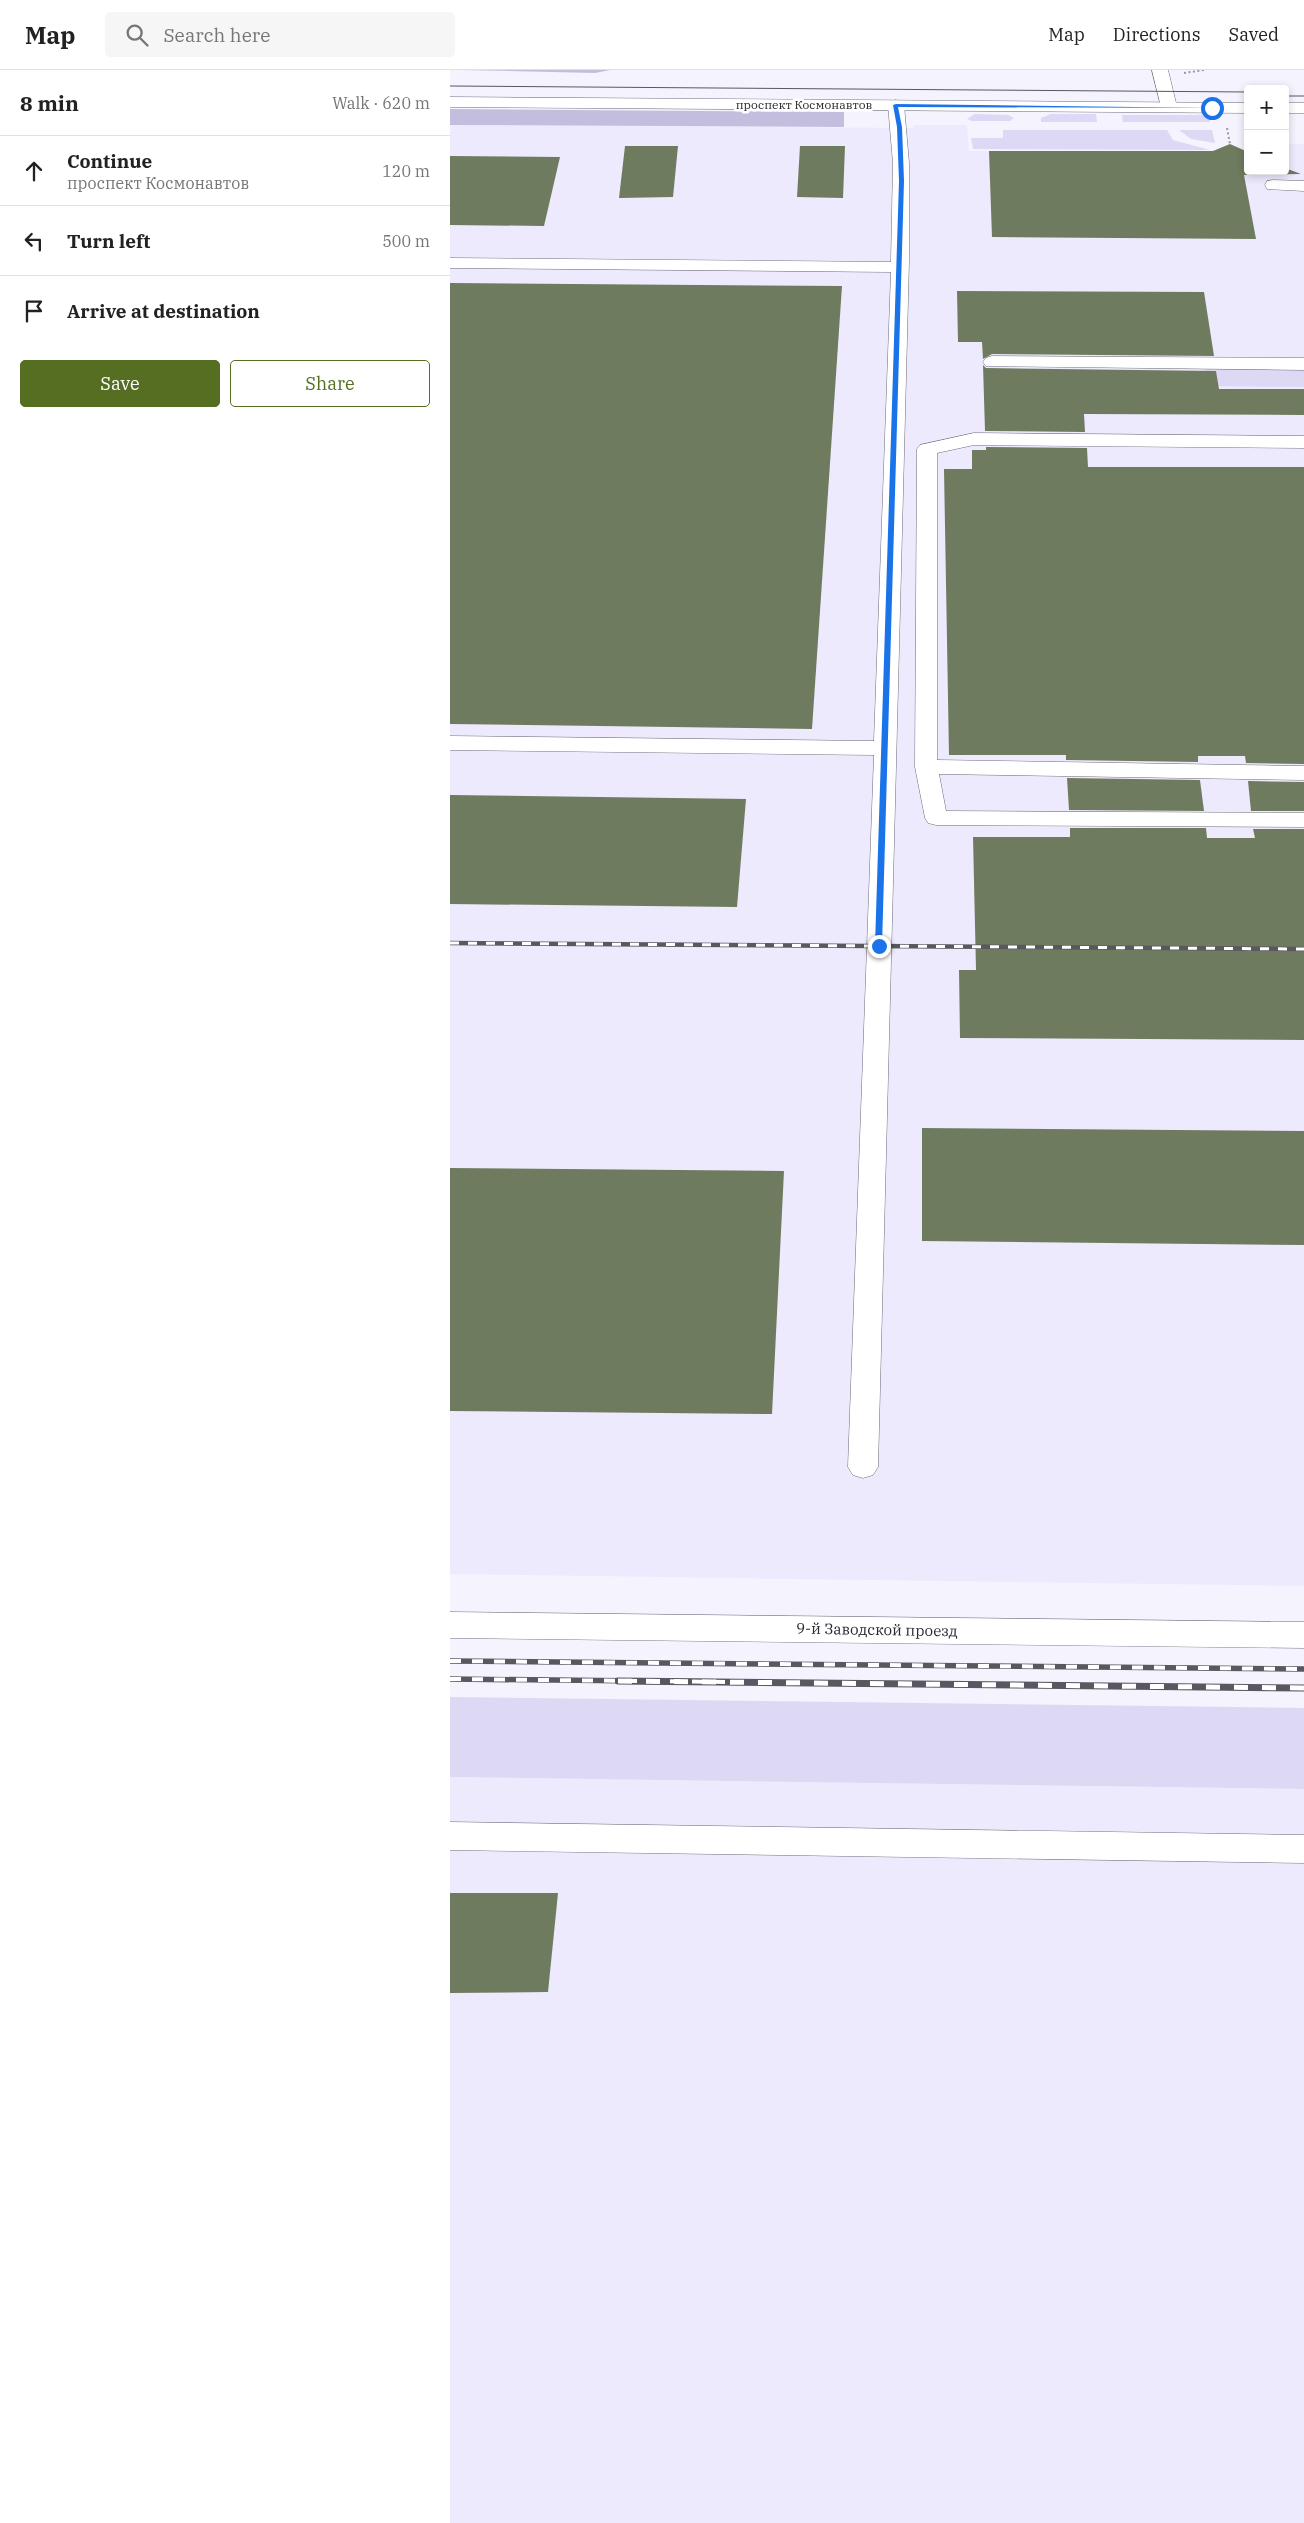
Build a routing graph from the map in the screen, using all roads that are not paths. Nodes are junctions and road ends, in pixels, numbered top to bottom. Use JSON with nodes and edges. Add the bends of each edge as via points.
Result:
{"nodes":[{"id":1,"x":1160,"y":70,"type":"edge"},
{"id":2,"x":450,"y":102,"type":"edge"},
{"id":3,"x":896,"y":105,"type":"junction"},
{"id":4,"x":1168,"y":107,"type":"junction"},
{"id":5,"x":1244,"y":108,"type":"edge"},
{"id":6,"x":1289,"y":108,"type":"edge"},
{"id":7,"x":1304,"y":108,"type":"edge"},
{"id":8,"x":1273,"y":185,"type":"dead end"},
{"id":9,"x":1304,"y":186,"type":"edge"},
{"id":10,"x":450,"y":263,"type":"edge"},
{"id":11,"x":899,"y":268,"type":"junction"},
{"id":12,"x":992,"y":362,"type":"dead end"},
{"id":13,"x":1304,"y":364,"type":"edge"},
{"id":14,"x":1304,"y":442,"type":"edge"},
{"id":15,"x":450,"y":743,"type":"edge"},
{"id":16,"x":885,"y":748,"type":"junction"},
{"id":17,"x":926,"y":767,"type":"junction"},
{"id":18,"x":1304,"y":773,"type":"edge"},
{"id":19,"x":1304,"y":820,"type":"edge"},
{"id":20,"x":863,"y":1466,"type":"dead end"},
{"id":21,"x":450,"y":1625,"type":"edge"},
{"id":22,"x":1304,"y":1636,"type":"edge"},
{"id":23,"x":450,"y":1836,"type":"edge"},
{"id":24,"x":1304,"y":1849,"type":"edge"}],
"edges":[{"from":1,"to":4,"type":"main road"},
{"from":2,"to":3,"type":"main road","name":"проспект Космонавтов"},
{"from":3,"to":4,"type":"main road","name":"проспект Космонавтов"},
{"from":3,"to":11,"type":"main road","via":[[901,181]]},
{"from":4,"to":5,"type":"main road","name":"проспект Космонавтов"},
{"from":6,"to":7,"type":"main road"},
{"from":8,"to":9,"type":"main road"},
{"from":10,"to":11,"type":"main road"},
{"from":11,"to":16,"type":"main road"},
{"from":12,"to":13,"type":"main road"},
{"from":14,"to":17,"type":"main road","via":[[974,439],[927,449]]},
{"from":15,"to":16,"type":"main road"},
{"from":16,"to":20,"type":"main road"},
{"from":17,"to":18,"type":"main road"},
{"from":17,"to":19,"type":"main road","via":[[936,818]]},
{"from":21,"to":22,"type":"main road","name":"9-й Заводской проезд"},
{"from":23,"to":24,"type":"main road"}]}
